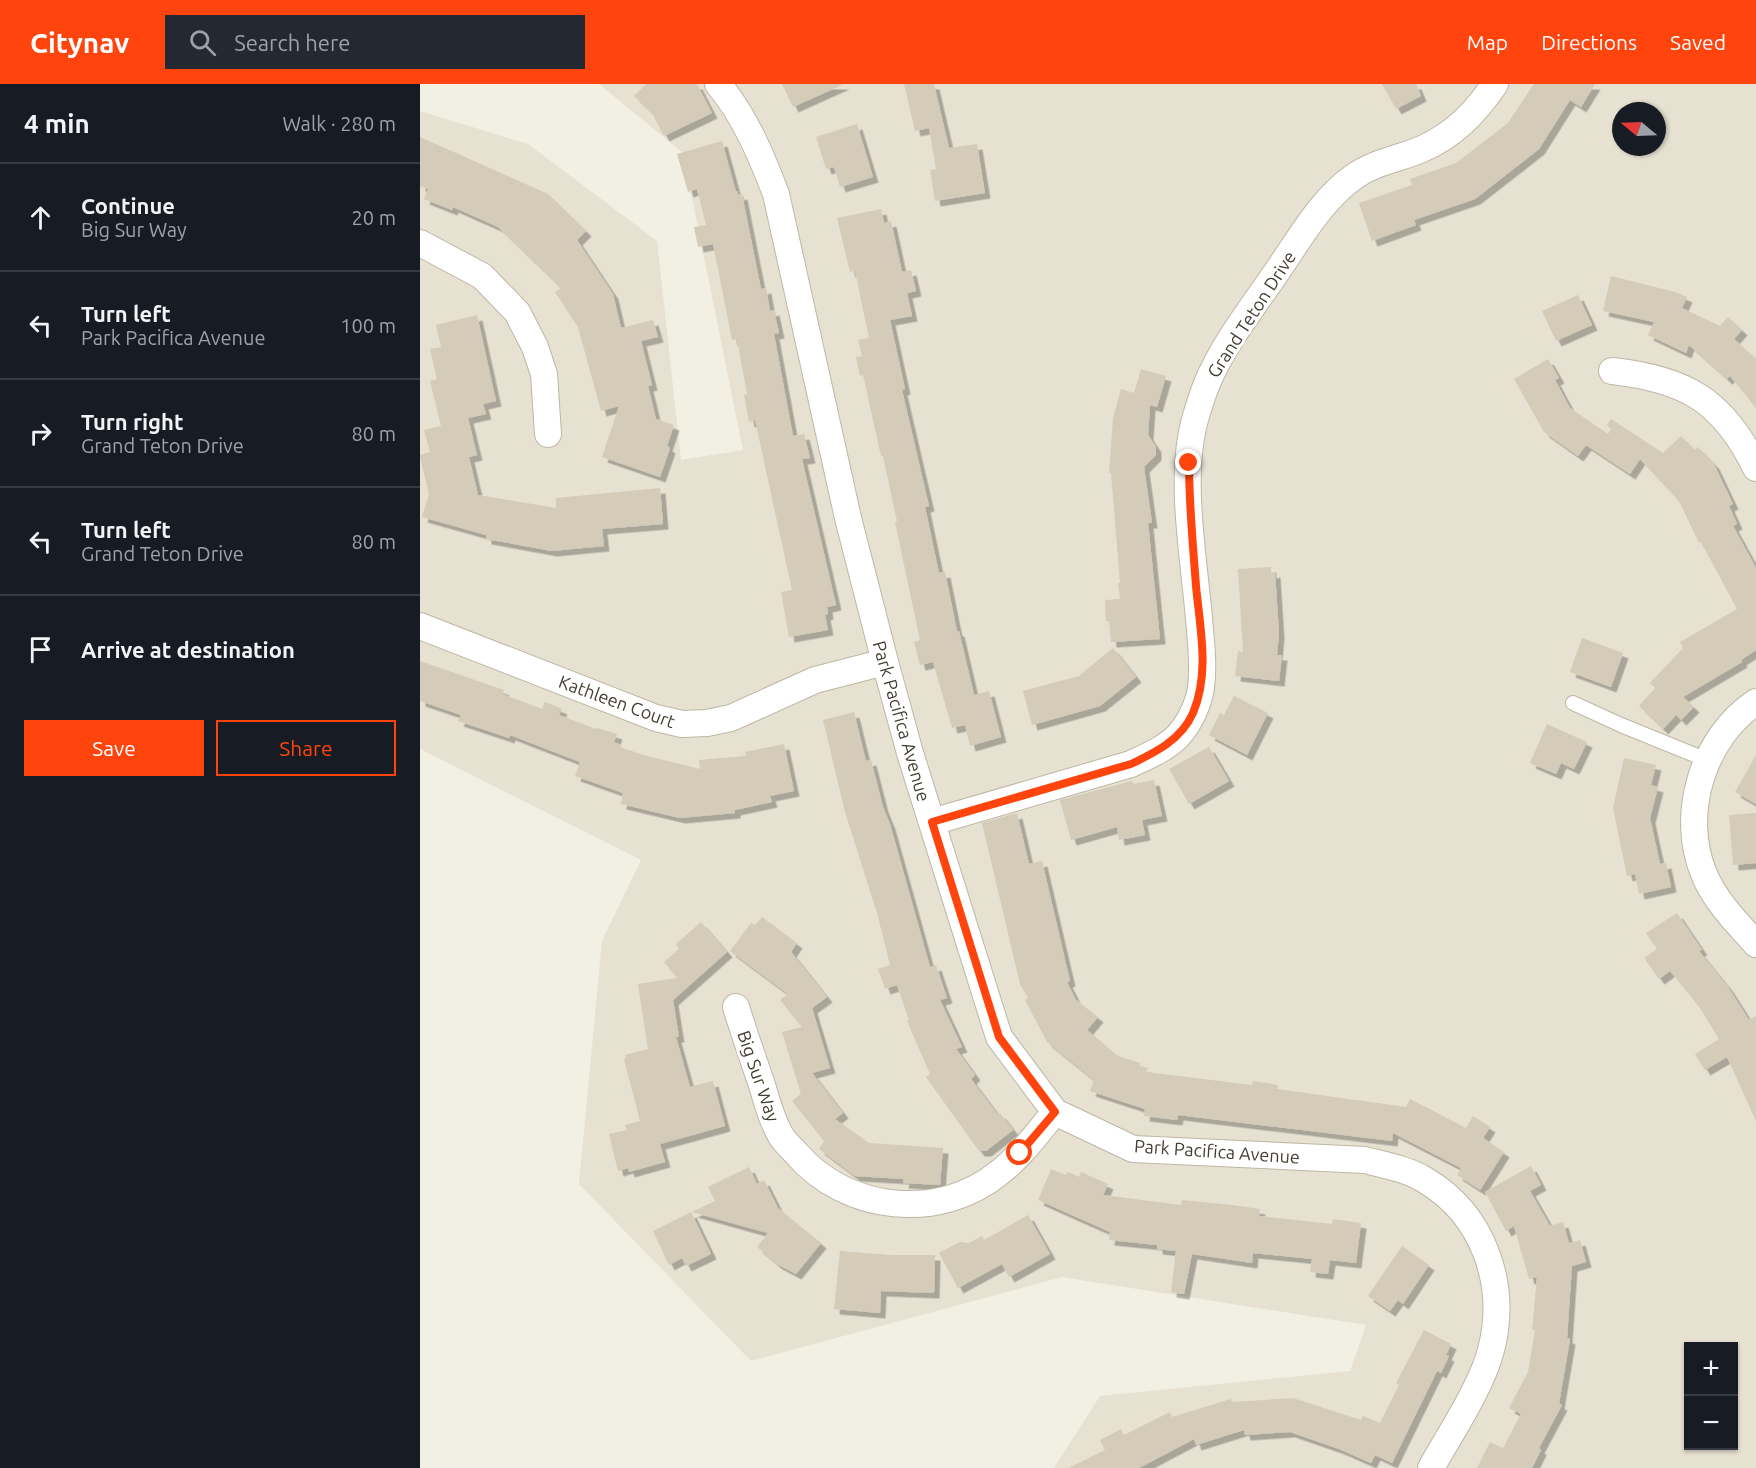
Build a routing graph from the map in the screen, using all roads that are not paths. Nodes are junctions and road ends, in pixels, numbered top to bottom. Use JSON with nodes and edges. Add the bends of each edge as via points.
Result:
{"nodes":[{"id":1,"x":718,"y":84,"type":"edge"},
{"id":2,"x":1495,"y":84,"type":"edge"},
{"id":3,"x":420,"y":243,"type":"edge"},
{"id":4,"x":1612,"y":372,"type":"dead end"},
{"id":5,"x":548,"y":434,"type":"dead end"},
{"id":6,"x":1756,"y":468,"type":"edge"},
{"id":7,"x":420,"y":626,"type":"edge"},
{"id":8,"x":885,"y":662,"type":"junction"},
{"id":9,"x":1756,"y":702,"type":"edge"},
{"id":10,"x":1573,"y":703,"type":"dead end"},
{"id":11,"x":1707,"y":760,"type":"junction"},
{"id":12,"x":932,"y":822,"type":"junction"},
{"id":13,"x":1756,"y":944,"type":"edge"},
{"id":14,"x":736,"y":1007,"type":"dead end"},
{"id":15,"x":1055,"y":1112,"type":"junction"},
{"id":16,"x":1431,"y":1468,"type":"edge"}],
"edges":[{"from":1,"to":8,"type":"street","name":"Park Pacifica Avenue","via":[[744,121],[776,194]]},
{"from":2,"to":12,"type":"street","name":"Grand Teton Drive","via":[[1478,109],[1452,133],[1355,176],[1331,196],[1225,349],[1206,386],[1194,426],[1189,463],[1203,661],[1201,690],[1192,715],[1178,735],[1158,752],[1131,764]]},
{"from":3,"to":5,"type":"street","via":[[482,276],[517,312],[544,374]]},
{"from":4,"to":6,"type":"street","via":[[1669,381],[1694,393],[1718,410],[1735,430]]},
{"from":7,"to":8,"type":"street","name":"Kathleen Court","via":[[656,718],[682,724],[731,718],[815,680]]},
{"from":8,"to":12,"type":"street","name":"Park Pacifica Avenue"},
{"from":9,"to":11,"type":"street","via":[[1729,726]]},
{"from":10,"to":11,"type":"lane"},
{"from":11,"to":13,"type":"street","via":[[1694,808],[1703,874],[1719,901]]},
{"from":12,"to":15,"type":"street","name":"Park Pacifica Avenue","via":[[999,1037]]},
{"from":14,"to":15,"type":"street","name":"Big Sur Way","via":[[781,1137],[822,1179],[871,1200],[928,1204],[979,1186],[1000,1172]]},
{"from":15,"to":16,"type":"street","name":"Park Pacifica Avenue","via":[[1133,1149],[1365,1160],[1396,1167],[1448,1196],[1470,1220],[1486,1250],[1496,1283],[1497,1316],[1491,1351],[1478,1383]]}]}
